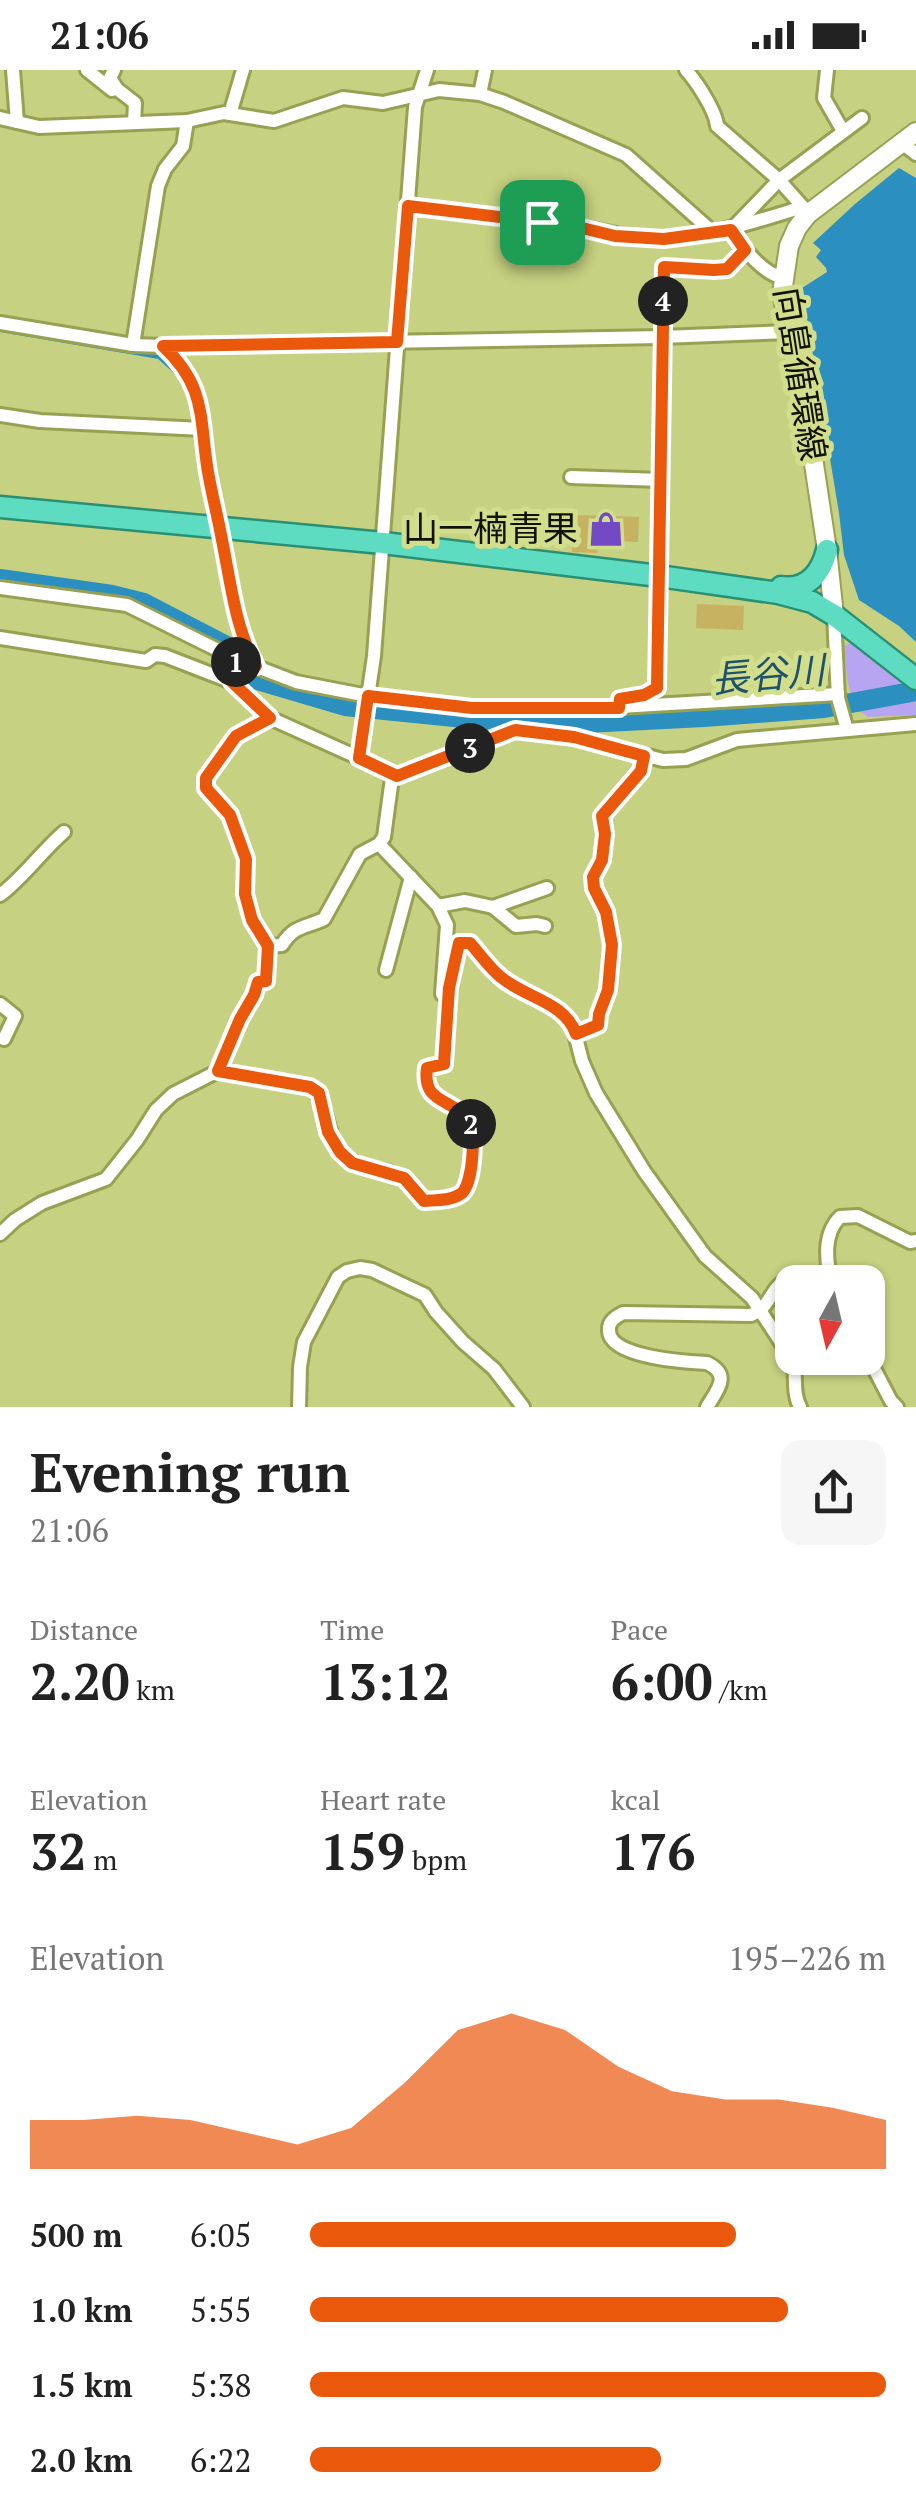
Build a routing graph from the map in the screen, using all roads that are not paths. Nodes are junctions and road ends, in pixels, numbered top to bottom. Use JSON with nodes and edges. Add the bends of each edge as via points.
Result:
{"nodes":[{"id":1,"x":13,"y":70,"type":"edge"},
{"id":2,"x":87,"y":70,"type":"edge"},
{"id":3,"x":114,"y":70,"type":"edge"},
{"id":4,"x":243,"y":70,"type":"edge"},
{"id":5,"x":427,"y":70,"type":"edge"},
{"id":6,"x":485,"y":70,"type":"edge"},
{"id":7,"x":686,"y":70,"type":"edge"},
{"id":8,"x":827,"y":70,"type":"edge"},
{"id":9,"x":103,"y":74,"type":"edge"},
{"id":10,"x":480,"y":94,"type":"junction"},
{"id":11,"x":419,"y":95,"type":"junction"},
{"id":12,"x":230,"y":114,"type":"junction"},
{"id":13,"x":135,"y":116,"type":"junction"},
{"id":14,"x":0,"y":118,"type":"edge"},
{"id":15,"x":862,"y":118,"type":"dead end"},
{"id":16,"x":187,"y":121,"type":"junction"},
{"id":17,"x":17,"y":122,"type":"junction"},
{"id":18,"x":843,"y":131,"type":"junction"},
{"id":19,"x":911,"y":143,"type":"edge"},
{"id":20,"x":779,"y":180,"type":"junction"},
{"id":21,"x":408,"y":206,"type":"junction"},
{"id":22,"x":806,"y":210,"type":"junction"},
{"id":23,"x":731,"y":230,"type":"junction"},
{"id":24,"x":708,"y":234,"type":"junction"},
{"id":25,"x":745,"y":250,"type":"junction"},
{"id":26,"x":783,"y":278,"type":"junction"},
{"id":27,"x":0,"y":323,"type":"edge"},
{"id":28,"x":790,"y":332,"type":"junction"},
{"id":29,"x":662,"y":337,"type":"junction"},
{"id":30,"x":397,"y":342,"type":"junction"},
{"id":31,"x":133,"y":345,"type":"junction"},
{"id":32,"x":163,"y":346,"type":"junction"},
{"id":33,"x":0,"y":415,"type":"edge"},
{"id":34,"x":203,"y":429,"type":"junction"},
{"id":35,"x":571,"y":477,"type":"dead end"},
{"id":36,"x":661,"y":480,"type":"junction"},
{"id":37,"x":0,"y":507,"type":"edge"},
{"id":38,"x":219,"y":528,"type":"junction"},
{"id":39,"x":383,"y":543,"type":"junction"},
{"id":40,"x":827,"y":550,"type":"junction"},
{"id":41,"x":659,"y":576,"type":"junction"},
{"id":42,"x":0,"y":588,"type":"edge"},
{"id":43,"x":834,"y":615,"type":"junction"},
{"id":44,"x":0,"y":638,"type":"edge"},
{"id":45,"x":236,"y":660,"type":"junction"},
{"id":46,"x":256,"y":666,"type":"junction"},
{"id":47,"x":916,"y":679,"type":"edge"},
{"id":48,"x":232,"y":682,"type":"junction"},
{"id":49,"x":838,"y":696,"type":"junction"},
{"id":50,"x":368,"y":698,"type":"junction"},
{"id":51,"x":619,"y":708,"type":"junction"},
{"id":52,"x":270,"y":718,"type":"junction"},
{"id":53,"x":916,"y":724,"type":"edge"},
{"id":54,"x":847,"y":728,"type":"junction"},
{"id":55,"x":644,"y":756,"type":"junction"},
{"id":56,"x":359,"y":758,"type":"junction"},
{"id":57,"x":397,"y":776,"type":"junction"},
{"id":58,"x":64,"y":832,"type":"dead end"},
{"id":59,"x":379,"y":844,"type":"junction"},
{"id":60,"x":411,"y":878,"type":"junction"},
{"id":61,"x":547,"y":888,"type":"dead end"},
{"id":62,"x":0,"y":895,"type":"edge"},
{"id":63,"x":438,"y":906,"type":"junction"},
{"id":64,"x":494,"y":907,"type":"junction"},
{"id":65,"x":545,"y":926,"type":"dead end"},
{"id":66,"x":268,"y":946,"type":"junction"},
{"id":67,"x":386,"y":970,"type":"dead end"},
{"id":68,"x":449,"y":988,"type":"junction"},
{"id":69,"x":0,"y":1004,"type":"edge"},
{"id":70,"x":576,"y":1034,"type":"junction"},
{"id":71,"x":4,"y":1039,"type":"dead end"},
{"id":72,"x":218,"y":1071,"type":"junction"},
{"id":73,"x":0,"y":1234,"type":"edge"},
{"id":74,"x":916,"y":1241,"type":"edge"},
{"id":75,"x":829,"y":1265,"type":"edge"},
{"id":76,"x":775,"y":1290,"type":"edge"},
{"id":77,"x":761,"y":1311,"type":"junction"},
{"id":78,"x":877,"y":1375,"type":"edge"},
{"id":79,"x":300,"y":1407,"type":"edge"},
{"id":80,"x":523,"y":1407,"type":"edge"},
{"id":81,"x":707,"y":1407,"type":"edge"},
{"id":82,"x":800,"y":1407,"type":"edge"},
{"id":83,"x":897,"y":1407,"type":"edge"}],
"edges":[{"from":1,"to":17,"type":"street"},
{"from":2,"to":9,"type":"street"},
{"from":3,"to":13,"type":"street","via":[[110,78],[135,103]]},
{"from":4,"to":12,"type":"street"},
{"from":5,"to":11,"type":"street"},
{"from":6,"to":10,"type":"street"},
{"from":7,"to":20,"type":"street","via":[[718,126]]},
{"from":8,"to":18,"type":"street","via":[[824,98]]},
{"from":9,"to":13,"type":"street"},
{"from":10,"to":11,"type":"street"},
{"from":10,"to":24,"type":"street","via":[[626,155]]},
{"from":11,"to":12,"type":"street","via":[[383,103],[343,98],[274,121]]},
{"from":11,"to":21,"type":"street"},
{"from":12,"to":16,"type":"street"},
{"from":13,"to":16,"type":"street"},
{"from":13,"to":17,"type":"street","via":[[39,127]]},
{"from":14,"to":17,"type":"street"},
{"from":15,"to":18,"type":"street"},
{"from":16,"to":31,"type":"street","via":[[183,146],[158,186]]},
{"from":18,"to":20,"type":"street"},
{"from":19,"to":22,"type":"main road","name":"向島循環線"},
{"from":20,"to":22,"type":"street"},
{"from":20,"to":23,"type":"street"},
{"from":21,"to":24,"type":"street","via":[[615,236]]},
{"from":21,"to":30,"type":"street"},
{"from":22,"to":23,"type":"street"},
{"from":22,"to":26,"type":"main road","name":"向島循環線"},
{"from":23,"to":24,"type":"street"},
{"from":23,"to":25,"type":"street"},
{"from":25,"to":26,"type":"street"},
{"from":25,"to":29,"type":"street","via":[[727,269],[664,267]]},
{"from":26,"to":28,"type":"main road","name":"向島循環線"},
{"from":27,"to":31,"type":"street"},
{"from":28,"to":29,"type":"street"},
{"from":28,"to":40,"type":"main road","name":"向島循環線"},
{"from":29,"to":30,"type":"street"},
{"from":29,"to":36,"type":"street"},
{"from":30,"to":32,"type":"street"},
{"from":30,"to":39,"type":"street"},
{"from":31,"to":32,"type":"street"},
{"from":32,"to":34,"type":"street","via":[[193,384]]},
{"from":33,"to":34,"type":"street"},
{"from":34,"to":38,"type":"street"},
{"from":35,"to":36,"type":"street"},
{"from":36,"to":41,"type":"street"},
{"from":37,"to":38,"type":"highway"},
{"from":38,"to":39,"type":"highway"},
{"from":38,"to":46,"type":"street","via":[[238,623]]},
{"from":39,"to":41,"type":"highway"},
{"from":39,"to":50,"type":"street"},
{"from":40,"to":41,"type":"highway","via":[[818,573],[791,588]]},
{"from":40,"to":43,"type":"main road","name":"向島循環線"},
{"from":41,"to":43,"type":"highway","via":[[778,593]]},
{"from":41,"to":51,"type":"street","via":[[657,688],[620,699]]},
{"from":42,"to":45,"type":"street","via":[[128,605]]},
{"from":43,"to":47,"type":"highway"},
{"from":43,"to":49,"type":"street"},
{"from":44,"to":48,"type":"street","via":[[146,661],[164,656]]},
{"from":45,"to":46,"type":"street"},
{"from":45,"to":48,"type":"street"},
{"from":46,"to":50,"type":"street"},
{"from":48,"to":52,"type":"street"},
{"from":49,"to":51,"type":"street"},
{"from":49,"to":54,"type":"street"},
{"from":50,"to":51,"type":"street","via":[[472,708]]},
{"from":50,"to":56,"type":"street"},
{"from":52,"to":56,"type":"street"},
{"from":52,"to":66,"type":"street","via":[[236,736],[206,778],[206,788],[230,815],[246,859],[252,920]]},
{"from":53,"to":54,"type":"street"},
{"from":54,"to":55,"type":"street","via":[[737,740],[686,759]]},
{"from":55,"to":57,"type":"street","via":[[515,730]]},
{"from":55,"to":70,"type":"street","via":[[641,771],[602,816],[604,847],[593,877],[612,945],[608,990],[598,1025]]},
{"from":56,"to":57,"type":"street"},
{"from":57,"to":59,"type":"street"},
{"from":58,"to":62,"type":"street"},
{"from":59,"to":60,"type":"street"},
{"from":59,"to":66,"type":"street","via":[[360,854],[324,919],[296,928],[282,946]]},
{"from":60,"to":63,"type":"street"},
{"from":60,"to":67,"type":"street"},
{"from":61,"to":64,"type":"street"},
{"from":63,"to":64,"type":"street","via":[[465,900]]},
{"from":63,"to":68,"type":"street","via":[[448,925],[442,994]]},
{"from":64,"to":65,"type":"street","via":[[516,926]]},
{"from":66,"to":72,"type":"street","via":[[266,981],[258,982]]},
{"from":68,"to":70,"type":"street","via":[[459,943],[470,943],[501,978],[561,1012]]},
{"from":68,"to":72,"type":"street","via":[[444,1064],[427,1068],[426,1078],[429,1090],[470,1120],[474,1132],[468,1186],[452,1198],[424,1201],[404,1178],[352,1163],[328,1132],[319,1093],[310,1087]]},
{"from":69,"to":71,"type":"street","via":[[14,1016]]},
{"from":70,"to":77,"type":"street","via":[[596,1093],[644,1171],[705,1256]]},
{"from":72,"to":73,"type":"street","via":[[156,1110],[106,1179],[42,1203]]},
{"from":74,"to":75,"type":"street","via":[[858,1216],[840,1216],[828,1238]]},
{"from":76,"to":77,"type":"street"},
{"from":77,"to":81,"type":"street","via":[[623,1312],[613,1318],[609,1334],[619,1346],[661,1360],[714,1366],[721,1384]]},
{"from":77,"to":82,"type":"street","via":[[793,1361]]},
{"from":78,"to":83,"type":"street"},
{"from":79,"to":80,"type":"street","via":[[304,1342],[338,1277],[360,1268],[425,1295]]}]}
